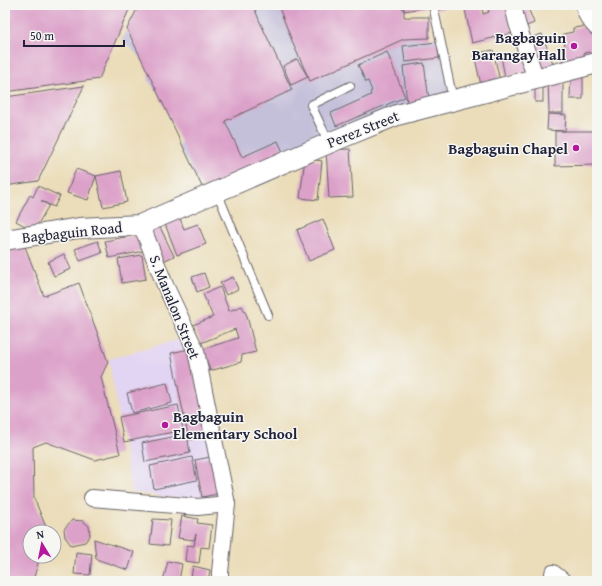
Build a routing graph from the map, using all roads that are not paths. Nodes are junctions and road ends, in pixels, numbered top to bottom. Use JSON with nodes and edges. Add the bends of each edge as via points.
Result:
{"nodes":[{"id":1,"x":433,"y":5,"type":"edge"},
{"id":2,"x":513,"y":5,"type":"edge"},
{"id":3,"x":584,"y":5,"type":"edge"},
{"id":4,"x":597,"y":28,"type":"edge"},
{"id":5,"x":597,"y":63,"type":"edge"},
{"id":6,"x":536,"y":79,"type":"junction"},
{"id":7,"x":350,"y":86,"type":"dead end"},
{"id":8,"x":453,"y":100,"type":"junction"},
{"id":9,"x":329,"y":143,"type":"junction"},
{"id":10,"x":217,"y":192,"type":"junction"},
{"id":11,"x":140,"y":225,"type":"junction"},
{"id":12,"x":5,"y":240,"type":"edge"},
{"id":13,"x":268,"y":315,"type":"dead end"},
{"id":14,"x":92,"y":498,"type":"dead end"},
{"id":15,"x":227,"y":504,"type":"junction"},
{"id":16,"x":220,"y":581,"type":"edge"}],
"edges":[{"from":1,"to":8,"type":"lane"},
{"from":2,"to":6,"type":"street"},
{"from":3,"to":4,"type":"street","via":[[588,18]]},
{"from":5,"to":6,"type":"street","name":"Perez Street"},
{"from":6,"to":8,"type":"street","name":"Perez Street"},
{"from":7,"to":9,"type":"lane","via":[[311,105]]},
{"from":8,"to":9,"type":"street","name":"Perez Street","via":[[401,114]]},
{"from":9,"to":10,"type":"street","name":"Perez Street"},
{"from":10,"to":11,"type":"street","name":"Perez Street"},
{"from":10,"to":13,"type":"lane"},
{"from":11,"to":12,"type":"street","name":"Bagbaguin Road","via":[[79,228]]},
{"from":11,"to":15,"type":"street","name":"S. Manalon Street","via":[[196,351]]},
{"from":14,"to":15,"type":"street","via":[[198,507]]},
{"from":15,"to":16,"type":"street","name":"S. Manalon Street"}]}
